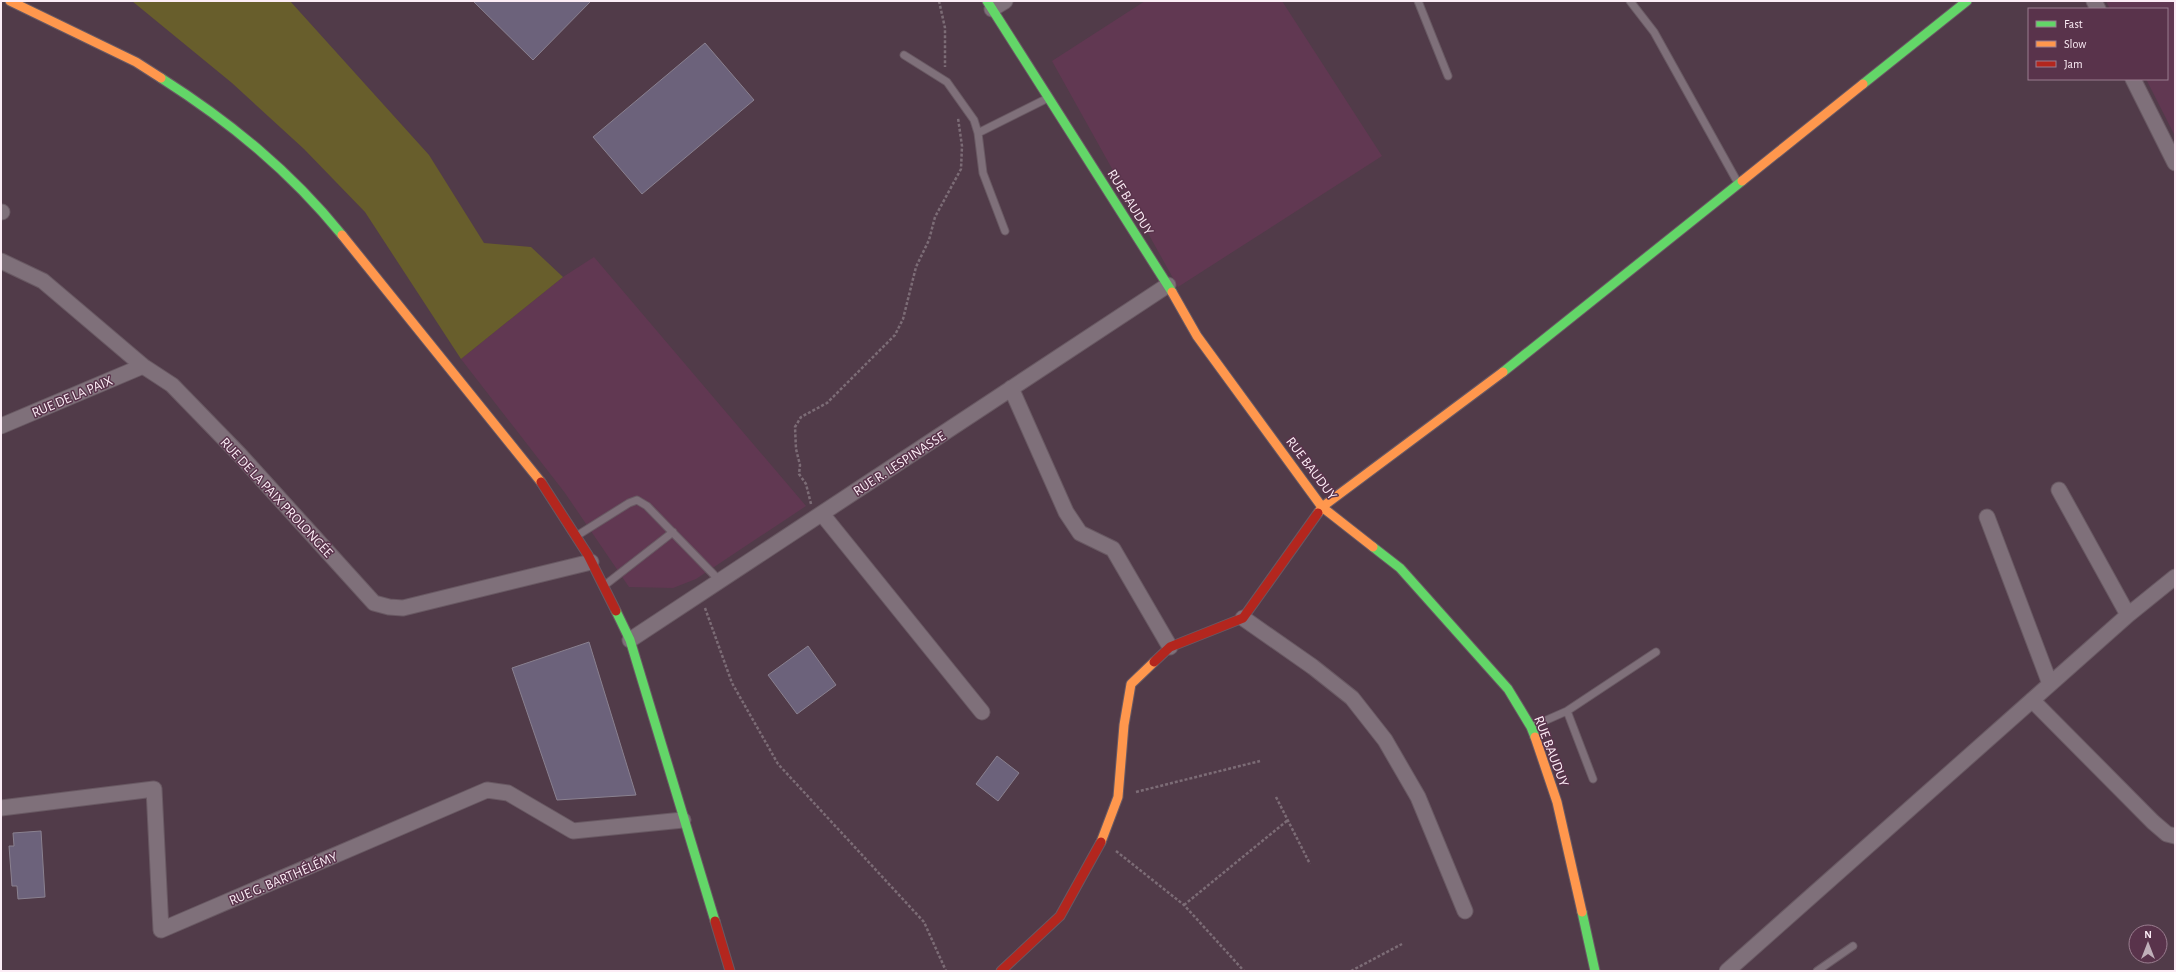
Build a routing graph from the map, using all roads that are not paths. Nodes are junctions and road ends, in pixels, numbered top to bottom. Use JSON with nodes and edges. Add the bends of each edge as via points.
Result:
{"nodes":[{"id":1,"x":10,"y":1,"type":"edge"},
{"id":2,"x":1418,"y":1,"type":"edge"},
{"id":3,"x":1630,"y":1,"type":"edge"},
{"id":4,"x":1967,"y":1,"type":"edge"},
{"id":5,"x":995,"y":4,"type":"edge"},
{"id":6,"x":904,"y":55,"type":"dead end"},
{"id":7,"x":1448,"y":76,"type":"dead end"},
{"id":8,"x":2134,"y":80,"type":"edge"},
{"id":9,"x":1049,"y":97,"type":"junction"},
{"id":10,"x":978,"y":133,"type":"junction"},
{"id":11,"x":2175,"y":163,"type":"edge"},
{"id":12,"x":1738,"y":184,"type":"junction"},
{"id":13,"x":1005,"y":231,"type":"dead end"},
{"id":14,"x":1,"y":261,"type":"edge"},
{"id":15,"x":1168,"y":285,"type":"junction"},
{"id":16,"x":143,"y":366,"type":"junction"},
{"id":17,"x":1011,"y":388,"type":"junction"},
{"id":18,"x":1,"y":426,"type":"edge"},
{"id":19,"x":2060,"y":490,"type":"dead end"},
{"id":20,"x":1322,"y":508,"type":"junction"},
{"id":21,"x":819,"y":516,"type":"junction"},
{"id":22,"x":1987,"y":517,"type":"dead end"},
{"id":23,"x":673,"y":532,"type":"junction"},
{"id":24,"x":576,"y":536,"type":"junction"},
{"id":25,"x":591,"y":562,"type":"junction"},
{"id":26,"x":2175,"y":577,"type":"edge"},
{"id":27,"x":720,"y":581,"type":"junction"},
{"id":28,"x":603,"y":586,"type":"junction"},
{"id":29,"x":2128,"y":615,"type":"junction"},
{"id":30,"x":1243,"y":618,"type":"junction"},
{"id":31,"x":630,"y":640,"type":"junction"},
{"id":32,"x":1170,"y":647,"type":"junction"},
{"id":33,"x":1656,"y":652,"type":"dead end"},
{"id":34,"x":2050,"y":684,"type":"junction"},
{"id":35,"x":2032,"y":700,"type":"junction"},
{"id":36,"x":1567,"y":711,"type":"junction"},
{"id":37,"x":982,"y":712,"type":"dead end"},
{"id":38,"x":1531,"y":727,"type":"junction"},
{"id":39,"x":1593,"y":779,"type":"dead end"},
{"id":40,"x":1,"y":808,"type":"edge"},
{"id":41,"x":683,"y":820,"type":"junction"},
{"id":42,"x":2175,"y":836,"type":"edge"},
{"id":43,"x":1465,"y":911,"type":"dead end"},
{"id":44,"x":1853,"y":946,"type":"dead end"},
{"id":45,"x":730,"y":971,"type":"edge"},
{"id":46,"x":1001,"y":971,"type":"edge"},
{"id":47,"x":1595,"y":971,"type":"edge"},
{"id":48,"x":1727,"y":971,"type":"edge"},
{"id":49,"x":1817,"y":971,"type":"edge"}],
"edges":[{"from":1,"to":24,"type":"street","via":[[136,62],[207,107],[264,153],[322,212],[476,401],[546,489]]},
{"from":2,"to":7,"type":"lane"},
{"from":3,"to":12,"type":"lane","via":[[1654,32]]},
{"from":4,"to":12,"type":"street"},
{"from":5,"to":9,"type":"street","name":"RUE BAUDUY"},
{"from":6,"to":10,"type":"lane","via":[[947,82],[974,120]]},
{"from":8,"to":11,"type":"street"},
{"from":9,"to":10,"type":"lane"},
{"from":9,"to":15,"type":"street","name":"RUE BAUDUY"},
{"from":10,"to":13,"type":"lane","via":[[983,173]]},
{"from":12,"to":20,"type":"street","via":[[1504,371]]},
{"from":14,"to":16,"type":"street","name":"RUE DE LA PAIX PROLONGÉE","via":[[43,281]]},
{"from":15,"to":17,"type":"street","name":"RUE R. LESPINASSE"},
{"from":15,"to":20,"type":"street","name":"RUE BAUDUY","via":[[1197,336]]},
{"from":16,"to":18,"type":"street","name":"RUE DE LA PAIX"},
{"from":16,"to":25,"type":"street","name":"RUE DE LA PAIX PROLONGÉE","via":[[172,385],[240,455],[374,603],[403,608]]},
{"from":17,"to":21,"type":"street","name":"RUE R. LESPINASSE"},
{"from":17,"to":32,"type":"street","via":[[1066,512],[1080,533],[1113,549]]},
{"from":19,"to":29,"type":"street"},
{"from":20,"to":30,"type":"street"},
{"from":20,"to":38,"type":"street","name":"RUE BAUDUY","via":[[1400,568],[1508,689]]},
{"from":21,"to":27,"type":"street","name":"RUE R. LESPINASSE"},
{"from":21,"to":37,"type":"street"},
{"from":22,"to":34,"type":"street"},
{"from":23,"to":24,"type":"lane","via":[[637,500]]},
{"from":23,"to":27,"type":"lane"},
{"from":23,"to":28,"type":"lane"},
{"from":24,"to":25,"type":"street"},
{"from":25,"to":28,"type":"street"},
{"from":26,"to":29,"type":"street"},
{"from":27,"to":31,"type":"street","name":"RUE R. LESPINASSE"},
{"from":28,"to":31,"type":"street"},
{"from":29,"to":34,"type":"street"},
{"from":30,"to":32,"type":"street"},
{"from":30,"to":43,"type":"street","via":[[1352,698],[1385,740],[1418,798]]},
{"from":31,"to":41,"type":"street"},
{"from":32,"to":46,"type":"street","via":[[1131,684],[1124,725],[1118,797],[1102,840],[1060,916]]},
{"from":33,"to":36,"type":"lane"},
{"from":34,"to":35,"type":"street"},
{"from":35,"to":42,"type":"street","via":[[2153,822],[2167,834]]},
{"from":35,"to":48,"type":"street"},
{"from":36,"to":38,"type":"lane"},
{"from":36,"to":39,"type":"lane"},
{"from":38,"to":47,"type":"street","name":"RUE BAUDUY","via":[[1556,802]]},
{"from":40,"to":41,"type":"street","name":"RUE G. BARTHÉLÉMY","via":[[154,789],[161,930],[488,790],[508,793],[573,831]]},
{"from":41,"to":45,"type":"street"},
{"from":44,"to":49,"type":"lane"}]}
